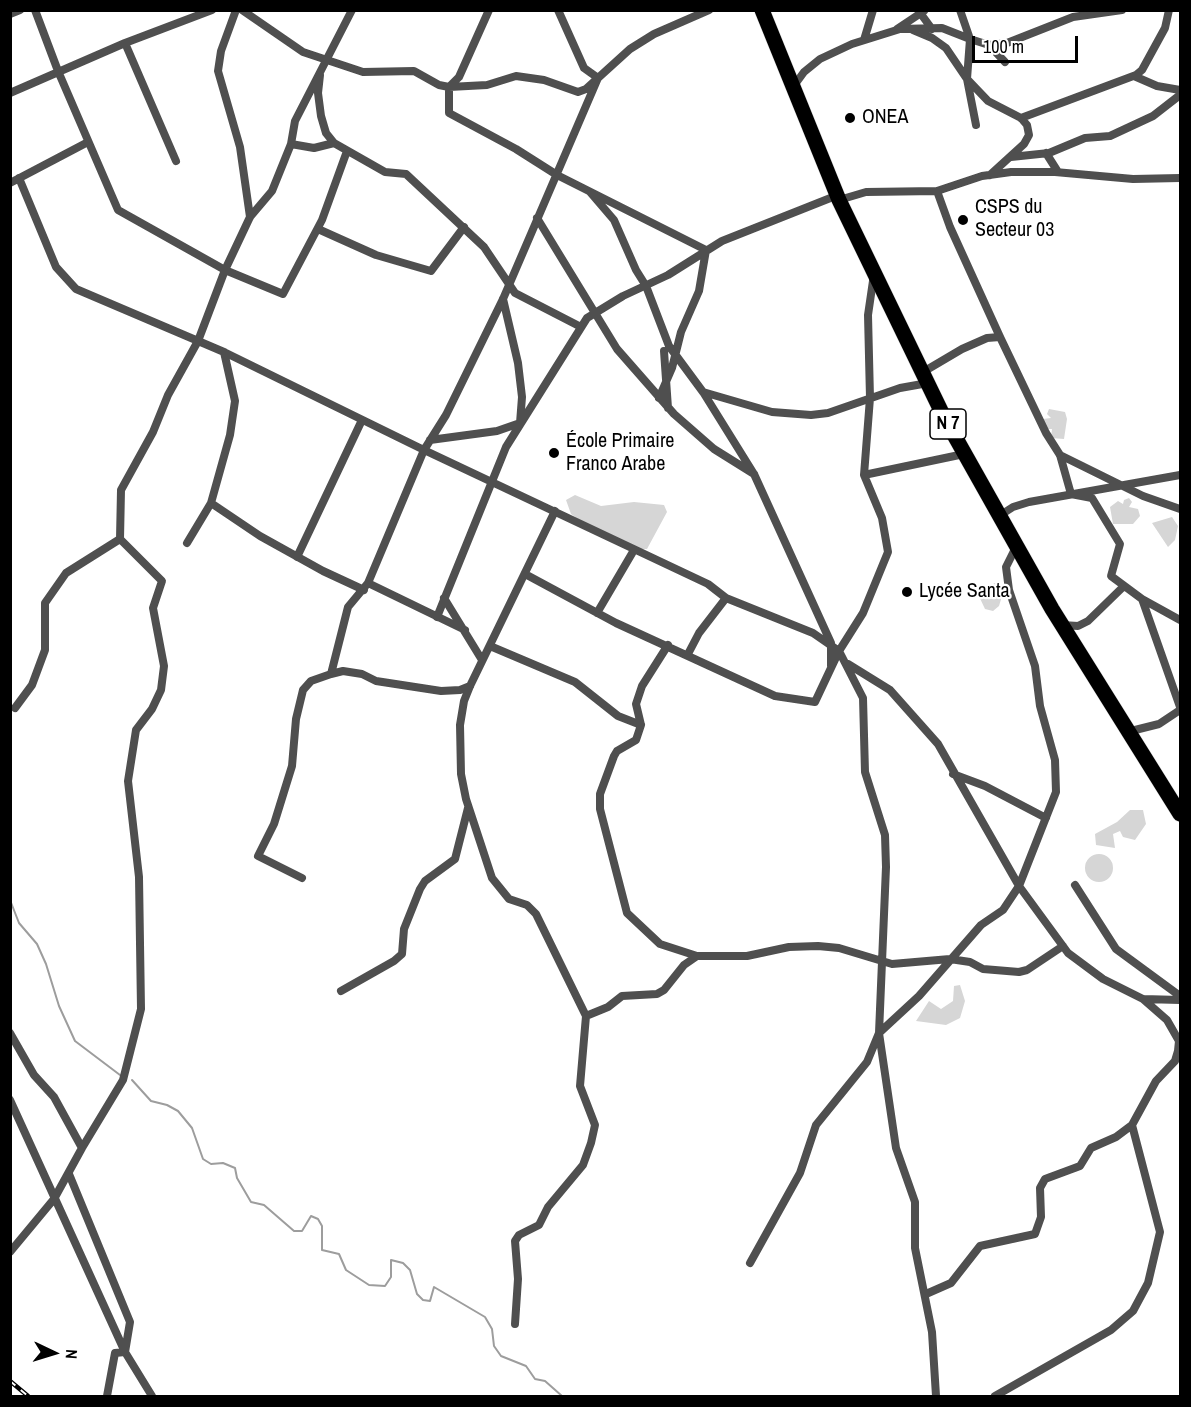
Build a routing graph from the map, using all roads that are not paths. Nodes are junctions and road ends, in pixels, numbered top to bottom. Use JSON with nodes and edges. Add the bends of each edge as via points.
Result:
{"nodes":[{"id":1,"x":20,"y":10,"type":"edge"},
{"id":2,"x":35,"y":10,"type":"edge"},
{"id":3,"x":212,"y":10,"type":"edge"},
{"id":4,"x":236,"y":10,"type":"edge"},
{"id":5,"x":242,"y":10,"type":"edge"},
{"id":6,"x":352,"y":10,"type":"edge"},
{"id":7,"x":489,"y":10,"type":"edge"},
{"id":8,"x":558,"y":10,"type":"edge"},
{"id":9,"x":709,"y":10,"type":"edge"},
{"id":10,"x":762,"y":10,"type":"edge"},
{"id":11,"x":873,"y":10,"type":"edge"},
{"id":12,"x":960,"y":10,"type":"edge"},
{"id":13,"x":1122,"y":10,"type":"edge"},
{"id":14,"x":1169,"y":10,"type":"edge"},
{"id":15,"x":921,"y":11,"type":"edge"},
{"id":16,"x":10,"y":14,"type":"edge"},
{"id":17,"x":932,"y":28,"type":"junction"},
{"id":18,"x":910,"y":29,"type":"junction"},
{"id":19,"x":896,"y":30,"type":"junction"},
{"id":20,"x":970,"y":39,"type":"junction"},
{"id":21,"x":864,"y":40,"type":"junction"},
{"id":22,"x":124,"y":43,"type":"junction"},
{"id":23,"x":989,"y":45,"type":"junction"},
{"id":24,"x":946,"y":48,"type":"junction"},
{"id":25,"x":323,"y":62,"type":"junction"},
{"id":26,"x":1005,"y":62,"type":"dead end"},
{"id":27,"x":58,"y":71,"type":"junction"},
{"id":28,"x":1134,"y":76,"type":"junction"},
{"id":29,"x":598,"y":78,"type":"junction"},
{"id":30,"x":967,"y":79,"type":"junction"},
{"id":31,"x":449,"y":87,"type":"junction"},
{"id":32,"x":793,"y":87,"type":"junction"},
{"id":33,"x":1180,"y":90,"type":"edge"},
{"id":34,"x":10,"y":93,"type":"edge"},
{"id":35,"x":1180,"y":95,"type":"edge"},
{"id":36,"x":1021,"y":118,"type":"junction"},
{"id":37,"x":976,"y":125,"type":"dead end"},
{"id":38,"x":88,"y":142,"type":"junction"},
{"id":39,"x":334,"y":143,"type":"junction"},
{"id":40,"x":291,"y":144,"type":"junction"},
{"id":41,"x":347,"y":151,"type":"junction"},
{"id":42,"x":1046,"y":153,"type":"junction"},
{"id":43,"x":1011,"y":157,"type":"junction"},
{"id":44,"x":176,"y":161,"type":"dead end"},
{"id":45,"x":1058,"y":172,"type":"junction"},
{"id":46,"x":557,"y":175,"type":"junction"},
{"id":47,"x":990,"y":175,"type":"junction"},
{"id":48,"x":19,"y":178,"type":"junction"},
{"id":49,"x":1180,"y":178,"type":"edge"},
{"id":50,"x":10,"y":183,"type":"edge"},
{"id":51,"x":586,"y":188,"type":"junction"},
{"id":52,"x":937,"y":191,"type":"junction"},
{"id":53,"x":838,"y":197,"type":"junction"},
{"id":54,"x":250,"y":216,"type":"junction"},
{"id":55,"x":537,"y":218,"type":"junction"},
{"id":56,"x":464,"y":227,"type":"junction"},
{"id":57,"x":318,"y":229,"type":"junction"},
{"id":58,"x":706,"y":250,"type":"junction"},
{"id":59,"x":225,"y":270,"type":"junction"},
{"id":60,"x":874,"y":271,"type":"junction"},
{"id":61,"x":508,"y":284,"type":"junction"},
{"id":62,"x":646,"y":286,"type":"junction"},
{"id":63,"x":503,"y":299,"type":"junction"},
{"id":64,"x":596,"y":311,"type":"junction"},
{"id":65,"x":581,"y":327,"type":"junction"},
{"id":66,"x":1000,"y":337,"type":"junction"},
{"id":67,"x":198,"y":341,"type":"junction"},
{"id":68,"x":664,"y":351,"type":"dead end"},
{"id":69,"x":225,"y":352,"type":"junction"},
{"id":70,"x":675,"y":356,"type":"junction"},
{"id":71,"x":925,"y":377,"type":"junction"},
{"id":72,"x":666,"y":381,"type":"junction"},
{"id":73,"x":703,"y":392,"type":"junction"},
{"id":74,"x":659,"y":398,"type":"junction"},
{"id":75,"x":870,"y":398,"type":"junction"},
{"id":76,"x":668,"y":408,"type":"junction"},
{"id":77,"x":362,"y":420,"type":"junction"},
{"id":78,"x":520,"y":423,"type":"junction"},
{"id":79,"x":430,"y":440,"type":"junction"},
{"id":80,"x":424,"y":450,"type":"junction"},
{"id":81,"x":964,"y":453,"type":"junction"},
{"id":82,"x":1060,"y":454,"type":"junction"},
{"id":83,"x":754,"y":474,"type":"junction"},
{"id":84,"x":864,"y":475,"type":"junction"},
{"id":85,"x":1180,"y":475,"type":"edge"},
{"id":86,"x":494,"y":482,"type":"junction"},
{"id":87,"x":1126,"y":486,"type":"junction"},
{"id":88,"x":1071,"y":494,"type":"junction"},
{"id":89,"x":211,"y":503,"type":"junction"},
{"id":90,"x":1180,"y":509,"type":"edge"},
{"id":91,"x":555,"y":512,"type":"junction"},
{"id":92,"x":999,"y":516,"type":"junction"},
{"id":93,"x":120,"y":539,"type":"junction"},
{"id":94,"x":187,"y":543,"type":"dead end"},
{"id":95,"x":1016,"y":547,"type":"junction"},
{"id":96,"x":634,"y":550,"type":"junction"},
{"id":97,"x":297,"y":557,"type":"junction"},
{"id":98,"x":525,"y":574,"type":"junction"},
{"id":99,"x":366,"y":586,"type":"junction"},
{"id":100,"x":1124,"y":586,"type":"junction"},
{"id":101,"x":444,"y":598,"type":"junction"},
{"id":102,"x":726,"y":598,"type":"junction"},
{"id":103,"x":1142,"y":599,"type":"junction"},
{"id":104,"x":597,"y":613,"type":"junction"},
{"id":105,"x":437,"y":617,"type":"junction"},
{"id":106,"x":1180,"y":620,"type":"edge"},
{"id":107,"x":1062,"y":625,"type":"junction"},
{"id":108,"x":465,"y":630,"type":"junction"},
{"id":109,"x":831,"y":643,"type":"junction"},
{"id":110,"x":668,"y":645,"type":"junction"},
{"id":111,"x":490,"y":646,"type":"junction"},
{"id":112,"x":839,"y":651,"type":"junction"},
{"id":113,"x":688,"y":654,"type":"junction"},
{"id":114,"x":482,"y":660,"type":"junction"},
{"id":115,"x":847,"y":664,"type":"junction"},
{"id":116,"x":831,"y":670,"type":"junction"},
{"id":117,"x":331,"y":674,"type":"junction"},
{"id":118,"x":470,"y":686,"type":"junction"},
{"id":119,"x":15,"y":708,"type":"dead end"},
{"id":120,"x":1180,"y":708,"type":"edge"},
{"id":121,"x":641,"y":725,"type":"junction"},
{"id":122,"x":1127,"y":732,"type":"junction"},
{"id":123,"x":953,"y":774,"type":"junction"},
{"id":124,"x":468,"y":807,"type":"junction"},
{"id":125,"x":1180,"y":814,"type":"edge"},
{"id":126,"x":1046,"y":818,"type":"junction"},
{"id":127,"x":302,"y":878,"type":"dead end"},
{"id":128,"x":1075,"y":885,"type":"dead end"},
{"id":129,"x":1019,"y":886,"type":"junction"},
{"id":130,"x":1063,"y":946,"type":"junction"},
{"id":131,"x":697,"y":956,"type":"junction"},
{"id":132,"x":950,"y":959,"type":"junction"},
{"id":133,"x":880,"y":961,"type":"junction"},
{"id":134,"x":341,"y":991,"type":"dead end"},
{"id":135,"x":1180,"y":998,"type":"edge"},
{"id":136,"x":1143,"y":999,"type":"junction"},
{"id":137,"x":586,"y":1016,"type":"junction"},
{"id":138,"x":10,"y":1033,"type":"edge"},
{"id":139,"x":879,"y":1033,"type":"junction"},
{"id":140,"x":10,"y":1100,"type":"edge"},
{"id":141,"x":1132,"y":1125,"type":"junction"},
{"id":142,"x":82,"y":1148,"type":"junction"},
{"id":143,"x":69,"y":1174,"type":"junction"},
{"id":144,"x":54,"y":1199,"type":"junction"},
{"id":145,"x":10,"y":1252,"type":"edge"},
{"id":146,"x":750,"y":1263,"type":"dead end"},
{"id":147,"x":926,"y":1294,"type":"junction"},
{"id":148,"x":515,"y":1324,"type":"dead end"},
{"id":149,"x":125,"y":1352,"type":"junction"},
{"id":150,"x":107,"y":1396,"type":"edge"},
{"id":151,"x":152,"y":1396,"type":"edge"},
{"id":152,"x":936,"y":1396,"type":"edge"},
{"id":153,"x":995,"y":1396,"type":"edge"}],
"edges":[{"from":1,"to":16,"type":"street"},
{"from":2,"to":27,"type":"street"},
{"from":3,"to":22,"type":"street"},
{"from":4,"to":54,"type":"street","via":[[218,71],[240,147]]},
{"from":5,"to":25,"type":"street"},
{"from":6,"to":25,"type":"street"},
{"from":7,"to":31,"type":"street","via":[[459,77]]},
{"from":8,"to":29,"type":"street","via":[[584,68]]},
{"from":9,"to":29,"type":"street","via":[[654,34],[630,49]]},
{"from":10,"to":32,"type":"highway","number":"N 7"},
{"from":11,"to":21,"type":"street"},
{"from":12,"to":20,"type":"street"},
{"from":13,"to":23,"type":"street","via":[[1073,17],[1008,43]]},
{"from":14,"to":28,"type":"street","via":[[1154,49]]},
{"from":15,"to":17,"type":"street"},
{"from":15,"to":19,"type":"street"},
{"from":17,"to":18,"type":"street"},
{"from":17,"to":20,"type":"street"},
{"from":17,"to":24,"type":"street"},
{"from":18,"to":19,"type":"street"},
{"from":18,"to":24,"type":"street"},
{"from":19,"to":21,"type":"street"},
{"from":20,"to":23,"type":"street"},
{"from":20,"to":30,"type":"street"},
{"from":21,"to":32,"type":"street","via":[[820,59]]},
{"from":22,"to":27,"type":"street"},
{"from":22,"to":44,"type":"street"},
{"from":23,"to":26,"type":"street"},
{"from":24,"to":30,"type":"street"},
{"from":25,"to":31,"type":"street","via":[[363,72],[414,71]]},
{"from":25,"to":39,"type":"street","via":[[318,93],[321,116],[326,134]]},
{"from":25,"to":40,"type":"street","via":[[296,121]]},
{"from":27,"to":34,"type":"street"},
{"from":27,"to":38,"type":"street"},
{"from":28,"to":33,"type":"street"},
{"from":28,"to":36,"type":"street"},
{"from":29,"to":31,"type":"street","via":[[578,92],[544,80],[516,76],[487,85]]},
{"from":29,"to":46,"type":"street"},
{"from":30,"to":36,"type":"street","via":[[988,102]]},
{"from":30,"to":37,"type":"street"},
{"from":31,"to":46,"type":"street","via":[[449,113],[516,148]]},
{"from":32,"to":53,"type":"highway","number":"N 7"},
{"from":35,"to":42,"type":"street","via":[[1153,116],[1110,136],[1085,138]]},
{"from":36,"to":43,"type":"street","via":[[1029,135]]},
{"from":38,"to":48,"type":"street"},
{"from":38,"to":59,"type":"street","via":[[118,210]]},
{"from":39,"to":40,"type":"street","via":[[314,148]]},
{"from":39,"to":41,"type":"street"},
{"from":40,"to":54,"type":"street","via":[[272,191]]},
{"from":41,"to":56,"type":"street","via":[[385,172],[406,174]]},
{"from":41,"to":57,"type":"street"},
{"from":42,"to":43,"type":"street"},
{"from":42,"to":45,"type":"street"},
{"from":43,"to":47,"type":"street"},
{"from":45,"to":47,"type":"street"},
{"from":45,"to":49,"type":"street","via":[[1133,179]]},
{"from":46,"to":51,"type":"street"},
{"from":46,"to":55,"type":"street"},
{"from":47,"to":52,"type":"street"},
{"from":48,"to":50,"type":"street"},
{"from":48,"to":67,"type":"street","via":[[56,267],[76,289]]},
{"from":51,"to":58,"type":"street"},
{"from":51,"to":62,"type":"street","via":[[614,220]]},
{"from":52,"to":53,"type":"street","via":[[866,192]]},
{"from":52,"to":66,"type":"street"},
{"from":53,"to":58,"type":"street"},
{"from":53,"to":60,"type":"highway","number":"N 7"},
{"from":54,"to":59,"type":"street"},
{"from":55,"to":61,"type":"street"},
{"from":55,"to":64,"type":"street"},
{"from":56,"to":57,"type":"street","via":[[431,271],[376,255]]},
{"from":56,"to":61,"type":"street","via":[[484,247]]},
{"from":57,"to":59,"type":"street","via":[[283,294]]},
{"from":58,"to":62,"type":"street"},
{"from":58,"to":70,"type":"street","via":[[699,291]]},
{"from":59,"to":67,"type":"street"},
{"from":60,"to":71,"type":"highway","number":"N 7"},
{"from":60,"to":75,"type":"street","via":[[868,315]]},
{"from":61,"to":63,"type":"street"},
{"from":61,"to":65,"type":"street","via":[[515,293]]},
{"from":62,"to":64,"type":"street"},
{"from":62,"to":70,"type":"street"},
{"from":63,"to":78,"type":"street","via":[[518,363]]},
{"from":63,"to":79,"type":"street"},
{"from":64,"to":65,"type":"street"},
{"from":64,"to":74,"type":"street","via":[[617,349]]},
{"from":65,"to":78,"type":"street"},
{"from":66,"to":71,"type":"street","via":[[962,349]]},
{"from":66,"to":82,"type":"street"},
{"from":67,"to":69,"type":"street"},
{"from":67,"to":93,"type":"street","via":[[122,490]]},
{"from":68,"to":72,"type":"street"},
{"from":69,"to":77,"type":"street"},
{"from":69,"to":89,"type":"street","via":[[235,401]]},
{"from":70,"to":72,"type":"street"},
{"from":70,"to":73,"type":"street"},
{"from":71,"to":75,"type":"street"},
{"from":71,"to":81,"type":"highway","number":"N 7"},
{"from":72,"to":74,"type":"street"},
{"from":72,"to":76,"type":"street"},
{"from":73,"to":75,"type":"street","via":[[772,412],[811,415]]},
{"from":73,"to":83,"type":"street"},
{"from":74,"to":76,"type":"street"},
{"from":75,"to":84,"type":"street"},
{"from":76,"to":83,"type":"street","via":[[714,449]]},
{"from":77,"to":80,"type":"street"},
{"from":77,"to":97,"type":"street"},
{"from":78,"to":79,"type":"street","via":[[497,431]]},
{"from":78,"to":86,"type":"street","via":[[506,447]]},
{"from":79,"to":80,"type":"street"},
{"from":80,"to":86,"type":"street"},
{"from":80,"to":99,"type":"street"},
{"from":81,"to":84,"type":"street"},
{"from":81,"to":92,"type":"highway","number":"N 7"},
{"from":82,"to":87,"type":"street"},
{"from":82,"to":88,"type":"street"},
{"from":83,"to":109,"type":"street"},
{"from":84,"to":112,"type":"street","via":[[882,518],[888,552],[862,613]]},
{"from":85,"to":87,"type":"street"},
{"from":86,"to":91,"type":"street"},
{"from":86,"to":101,"type":"street"},
{"from":87,"to":88,"type":"street"},
{"from":87,"to":90,"type":"street"},
{"from":88,"to":92,"type":"street","via":[[1029,502]]},
{"from":88,"to":100,"type":"street","via":[[1092,498],[1110,524],[1120,544],[1111,576]]},
{"from":89,"to":94,"type":"street"},
{"from":89,"to":97,"type":"street"},
{"from":91,"to":96,"type":"street"},
{"from":91,"to":98,"type":"street"},
{"from":92,"to":95,"type":"highway","number":"N 7"},
{"from":93,"to":119,"type":"street","via":[[66,573],[45,603],[45,650],[32,685]]},
{"from":93,"to":142,"type":"street","via":[[162,581],[153,608],[164,666],[161,690],[136,730],[128,781],[139,877],[141,1009],[123,1080]]},
{"from":95,"to":107,"type":"highway","number":"N 7"},
{"from":95,"to":126,"type":"street","via":[[1006,567],[1009,590],[1035,666],[1040,705],[1055,759],[1056,792]]},
{"from":96,"to":102,"type":"street","via":[[708,584]]},
{"from":96,"to":104,"type":"street"},
{"from":97,"to":99,"type":"street"},
{"from":98,"to":104,"type":"street"},
{"from":98,"to":111,"type":"street"},
{"from":99,"to":105,"type":"street"},
{"from":99,"to":117,"type":"street","via":[[348,607]]},
{"from":100,"to":103,"type":"street"},
{"from":100,"to":107,"type":"street","via":[[1088,621],[1078,626]]},
{"from":101,"to":105,"type":"street"},
{"from":101,"to":108,"type":"street"},
{"from":102,"to":109,"type":"street"},
{"from":102,"to":113,"type":"street"},
{"from":103,"to":106,"type":"street"},
{"from":103,"to":120,"type":"street"},
{"from":104,"to":110,"type":"street"},
{"from":105,"to":108,"type":"street"},
{"from":107,"to":122,"type":"highway","number":"N 7"},
{"from":108,"to":114,"type":"street"},
{"from":109,"to":112,"type":"street"},
{"from":109,"to":116,"type":"street"},
{"from":110,"to":113,"type":"street"},
{"from":110,"to":121,"type":"street","via":[[639,695],[636,705]]},
{"from":111,"to":114,"type":"street"},
{"from":111,"to":121,"type":"street","via":[[575,682],[618,716]]},
{"from":112,"to":115,"type":"street"},
{"from":112,"to":116,"type":"street"},
{"from":113,"to":116,"type":"street","via":[[774,696],[815,702]]},
{"from":114,"to":118,"type":"street"},
{"from":115,"to":123,"type":"street","via":[[890,690],[938,744]]},
{"from":115,"to":133,"type":"street","via":[[863,698],[865,772],[885,835]]},
{"from":117,"to":118,"type":"street","via":[[343,671],[376,681],[441,691]]},
{"from":117,"to":127,"type":"street","via":[[311,681],[303,690],[292,766],[274,824],[258,856]]},
{"from":118,"to":124,"type":"street","via":[[460,732],[461,774]]},
{"from":120,"to":122,"type":"street","via":[[1159,724]]},
{"from":121,"to":131,"type":"street","via":[[636,741],[614,756],[600,794],[600,809],[627,913],[660,944]]},
{"from":122,"to":125,"type":"highway","number":"N 7"},
{"from":123,"to":126,"type":"street"},
{"from":123,"to":129,"type":"street"},
{"from":124,"to":134,"type":"street","via":[[455,859],[420,889],[404,929],[402,954]]},
{"from":124,"to":137,"type":"street","via":[[492,878],[509,899],[527,905],[536,914]]},
{"from":126,"to":129,"type":"street"},
{"from":128,"to":135,"type":"street","via":[[1116,949]]},
{"from":129,"to":130,"type":"street"},
{"from":129,"to":132,"type":"street","via":[[1003,909],[981,925]]},
{"from":130,"to":132,"type":"street","via":[[1019,972],[983,969]]},
{"from":130,"to":136,"type":"street","via":[[1103,979]]},
{"from":131,"to":133,"type":"street","via":[[747,956],[789,947],[818,946]]},
{"from":131,"to":137,"type":"street","via":[[657,994],[622,996]]},
{"from":132,"to":133,"type":"street","via":[[892,964]]},
{"from":132,"to":139,"type":"street","via":[[919,996]]},
{"from":133,"to":139,"type":"street"},
{"from":135,"to":136,"type":"street"},
{"from":136,"to":141,"type":"street","via":[[1167,1020],[1179,1041],[1179,1051],[1156,1081]]},
{"from":137,"to":148,"type":"street","via":[[580,1086],[595,1125],[591,1143],[583,1165],[548,1207],[538,1226],[515,1241]]},
{"from":138,"to":142,"type":"street","via":[[34,1075],[54,1097]]},
{"from":139,"to":146,"type":"street","via":[[867,1062],[816,1125],[800,1173]]},
{"from":139,"to":147,"type":"street","via":[[896,1148],[915,1203],[915,1248]]},
{"from":140,"to":144,"type":"street"},
{"from":141,"to":147,"type":"street","via":[[1091,1148],[1080,1166],[1045,1179],[1040,1188],[1041,1217],[1035,1234],[980,1246],[951,1283]]},
{"from":141,"to":153,"type":"street","via":[[1160,1232],[1148,1283],[1133,1311],[1111,1330]]},
{"from":142,"to":143,"type":"street"},
{"from":143,"to":144,"type":"street"},
{"from":143,"to":149,"type":"street","via":[[130,1322]]},
{"from":144,"to":145,"type":"street"},
{"from":144,"to":149,"type":"street"},
{"from":147,"to":152,"type":"street","via":[[933,1332]]},
{"from":149,"to":150,"type":"street","via":[[116,1353]]},
{"from":149,"to":151,"type":"street"}]}
